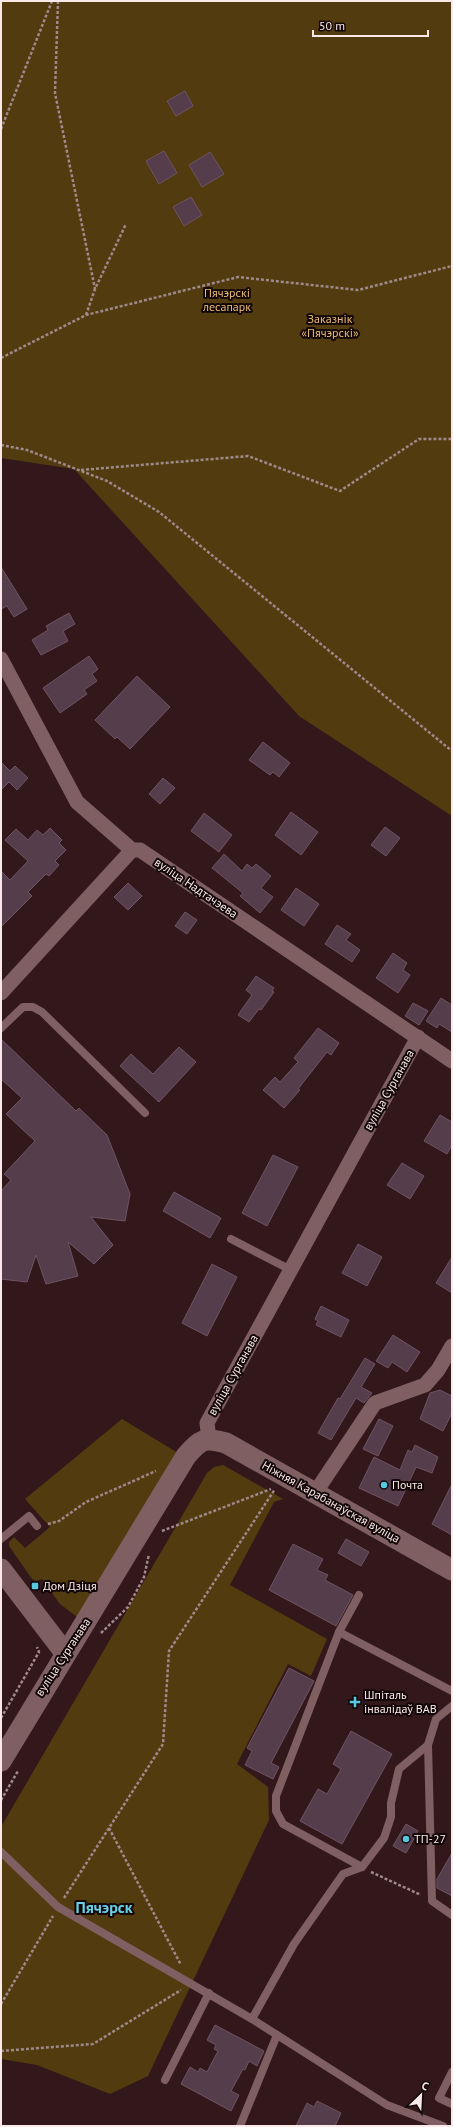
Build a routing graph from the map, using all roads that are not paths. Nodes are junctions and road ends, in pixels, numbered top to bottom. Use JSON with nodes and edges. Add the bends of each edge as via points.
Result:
{"nodes":[{"id":1,"x":1,"y":660,"type":"edge"},
{"id":2,"x":132,"y":850,"type":"junction"},
{"id":3,"x":2,"y":990,"type":"edge"},
{"id":4,"x":1,"y":1028,"type":"edge"},
{"id":5,"x":418,"y":1037,"type":"junction"},
{"id":6,"x":452,"y":1061,"type":"edge"},
{"id":7,"x":144,"y":1113,"type":"dead end"},
{"id":8,"x":231,"y":1239,"type":"dead end"},
{"id":9,"x":290,"y":1270,"type":"junction"},
{"id":10,"x":452,"y":1346,"type":"edge"},
{"id":11,"x":209,"y":1439,"type":"junction"},
{"id":12,"x":316,"y":1493,"type":"junction"},
{"id":13,"x":37,"y":1526,"type":"road end"},
{"id":14,"x":1,"y":1539,"type":"edge"},
{"id":15,"x":1,"y":1568,"type":"edge"},
{"id":16,"x":452,"y":1570,"type":"edge"},
{"id":17,"x":359,"y":1595,"type":"dead end"},
{"id":18,"x":339,"y":1632,"type":"junction"},
{"id":19,"x":65,"y":1653,"type":"junction"},
{"id":20,"x":452,"y":1691,"type":"edge"},
{"id":21,"x":452,"y":1706,"type":"edge"},
{"id":22,"x":428,"y":1745,"type":"junction"},
{"id":23,"x":1,"y":1761,"type":"edge"},
{"id":24,"x":1,"y":1852,"type":"edge"},
{"id":25,"x":362,"y":1867,"type":"junction"},
{"id":26,"x":452,"y":1915,"type":"edge"},
{"id":27,"x":209,"y":1993,"type":"junction"},
{"id":28,"x":252,"y":2019,"type":"junction"},
{"id":29,"x":278,"y":2035,"type":"junction"},
{"id":30,"x":452,"y":2072,"type":"edge"},
{"id":31,"x":165,"y":2080,"type":"dead end"},
{"id":32,"x":452,"y":2104,"type":"edge"},
{"id":33,"x":240,"y":2126,"type":"edge"},
{"id":34,"x":443,"y":2126,"type":"edge"}],
"edges":[{"from":1,"to":2,"type":"street","name":"вуліца Надтачэева","via":[[77,802]]},
{"from":2,"to":3,"type":"street"},
{"from":2,"to":5,"type":"street","name":"вуліца Надтачэева","via":[[140,850]]},
{"from":4,"to":7,"type":"lane","via":[[23,1007],[33,1007],[42,1012]]},
{"from":5,"to":6,"type":"street","name":"вуліца Надтачэева"},
{"from":5,"to":9,"type":"street","name":"вуліца Сурганава"},
{"from":8,"to":9,"type":"lane"},
{"from":9,"to":11,"type":"street","name":"вуліца Сурганава","via":[[207,1423]]},
{"from":10,"to":12,"type":"street","via":[[438,1370],[425,1385],[375,1403]]},
{"from":11,"to":12,"type":"main road","name":"Ніжняя Карабанаўская вуліца","via":[[226,1443]]},
{"from":11,"to":19,"type":"main road","name":"вуліца Сурганава","via":[[197,1444],[186,1456]]},
{"from":12,"to":16,"type":"main road","name":"Ніжняя Карабанаўская вуліца"},
{"from":13,"to":14,"type":"lane","via":[[29,1516]]},
{"from":15,"to":19,"type":"main road"},
{"from":17,"to":18,"type":"lane"},
{"from":18,"to":20,"type":"lane"},
{"from":18,"to":25,"type":"lane","via":[[276,1796],[276,1811],[283,1824]]},
{"from":19,"to":23,"type":"main road","name":"вуліца Сурганава"},
{"from":21,"to":22,"type":"lane","via":[[436,1719]]},
{"from":22,"to":25,"type":"lane","via":[[399,1769],[391,1803],[391,1817],[384,1838]]},
{"from":22,"to":26,"type":"lane","via":[[432,1901]]},
{"from":24,"to":27,"type":"lane","via":[[58,1907]]},
{"from":25,"to":28,"type":"lane","via":[[343,1874],[294,1944]]},
{"from":27,"to":28,"type":"lane"},
{"from":27,"to":31,"type":"lane"},
{"from":28,"to":29,"type":"lane"},
{"from":29,"to":33,"type":"lane"},
{"from":29,"to":34,"type":"lane","via":[[387,2105]]},
{"from":30,"to":32,"type":"lane","via":[[439,2098]]}]}
